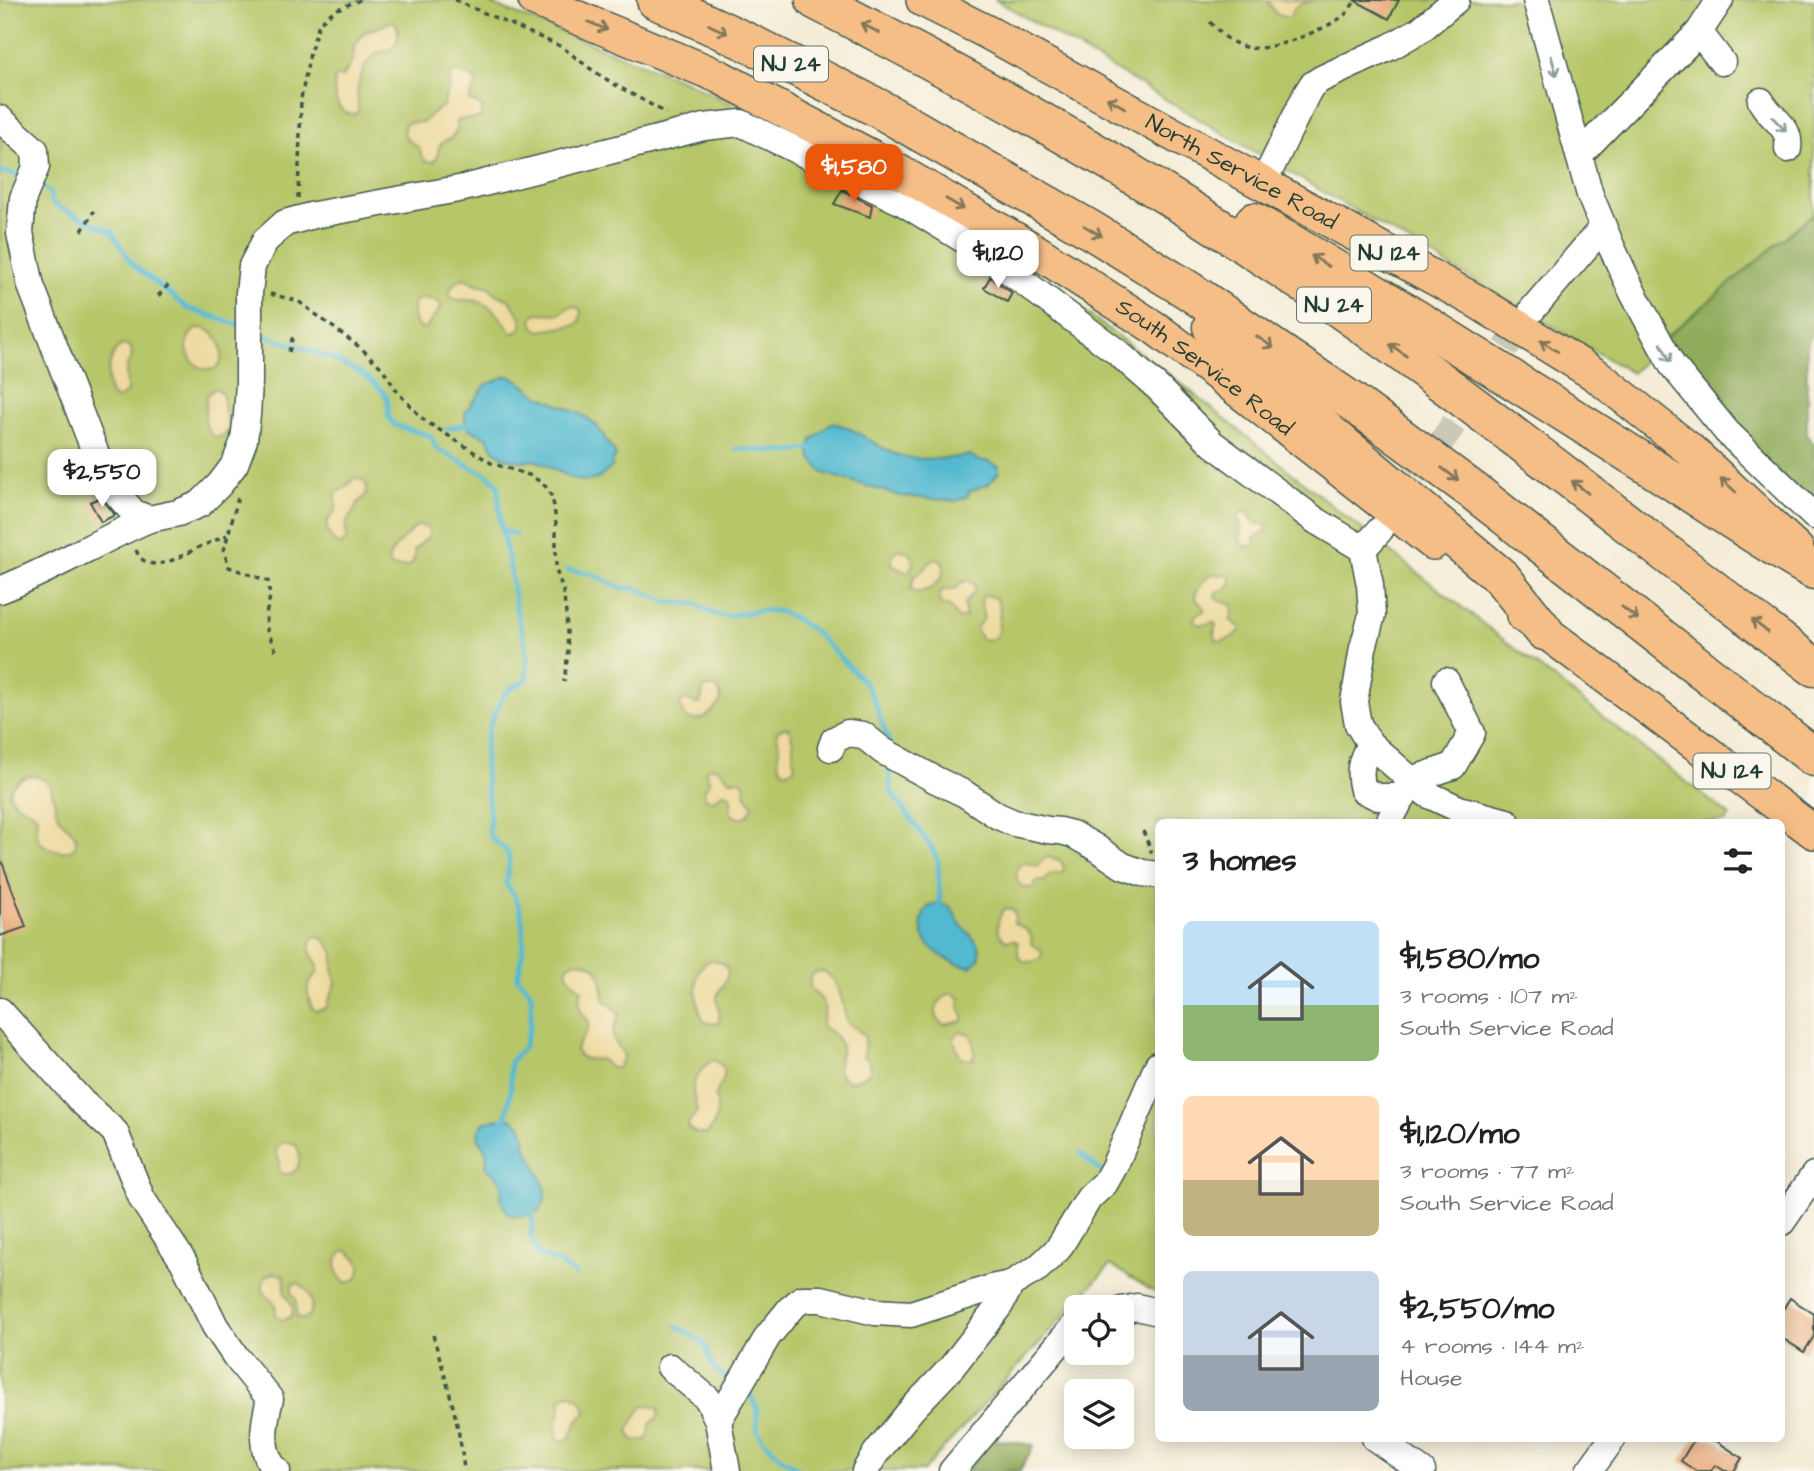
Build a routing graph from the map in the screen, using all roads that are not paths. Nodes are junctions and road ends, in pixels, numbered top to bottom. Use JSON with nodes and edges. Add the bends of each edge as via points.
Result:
{"nodes":[{"id":1,"x":535,"y":0,"type":"edge"},
{"id":2,"x":656,"y":0,"type":"edge"},
{"id":3,"x":815,"y":0,"type":"edge"},
{"id":4,"x":923,"y":0,"type":"edge"},
{"id":5,"x":1457,"y":0,"type":"edge"},
{"id":6,"x":1536,"y":0,"type":"edge"},
{"id":7,"x":1720,"y":0,"type":"edge"},
{"id":8,"x":1699,"y":32,"type":"junction"},
{"id":9,"x":902,"y":45,"type":"junction"},
{"id":10,"x":1722,"y":62,"type":"dead end"},
{"id":11,"x":1761,"y":101,"type":"dead end"},
{"id":12,"x":0,"y":119,"type":"edge"},
{"id":13,"x":1788,"y":149,"type":"dead end"},
{"id":14,"x":1579,"y":155,"type":"junction"},
{"id":15,"x":1263,"y":184,"type":"junction"},
{"id":16,"x":1603,"y":227,"type":"junction"},
{"id":17,"x":1188,"y":290,"type":"junction"},
{"id":18,"x":1532,"y":310,"type":"tunnel mouth"},
{"id":19,"x":1814,"y":516,"type":"edge"},
{"id":20,"x":140,"y":523,"type":"junction"},
{"id":21,"x":1814,"y":568,"type":"edge"},
{"id":22,"x":0,"y":590,"type":"edge"},
{"id":23,"x":1544,"y":631,"type":"junction"},
{"id":24,"x":1814,"y":667,"type":"edge"},
{"id":25,"x":1446,"y":681,"type":"dead end"},
{"id":26,"x":1370,"y":744,"type":"junction"},
{"id":27,"x":831,"y":748,"type":"dead end"},
{"id":28,"x":1814,"y":757,"type":"edge"},
{"id":29,"x":1407,"y":788,"type":"junction"},
{"id":30,"x":1391,"y":819,"type":"edge"},
{"id":31,"x":1496,"y":819,"type":"edge"},
{"id":32,"x":1814,"y":832,"type":"edge"},
{"id":33,"x":1155,"y":869,"type":"edge"},
{"id":34,"x":0,"y":1011,"type":"edge"},
{"id":35,"x":1155,"y":1072,"type":"edge"},
{"id":36,"x":1814,"y":1175,"type":"edge"},
{"id":37,"x":1785,"y":1218,"type":"edge"},
{"id":38,"x":1011,"y":1284,"type":"junction"},
{"id":39,"x":1134,"y":1308,"type":"edge"},
{"id":40,"x":1155,"y":1311,"type":"edge"},
{"id":41,"x":1064,"y":1338,"type":"edge"},
{"id":42,"x":670,"y":1367,"type":"dead end"},
{"id":43,"x":718,"y":1421,"type":"junction"},
{"id":44,"x":1381,"y":1442,"type":"edge"},
{"id":45,"x":1611,"y":1442,"type":"edge"},
{"id":46,"x":1594,"y":1469,"type":"edge"},
{"id":47,"x":277,"y":1471,"type":"edge"},
{"id":48,"x":727,"y":1471,"type":"edge"},
{"id":49,"x":865,"y":1471,"type":"edge"},
{"id":50,"x":952,"y":1471,"type":"edge"},
{"id":51,"x":1422,"y":1471,"type":"edge"}],
"edges":[{"from":1,"to":23,"type":"main road","name":"South Service Road","number":"NJ 124","one_way":true,"via":[[718,76],[893,168],[1039,253],[1224,379]]},
{"from":2,"to":17,"type":"highway","number":"NJ 24","one_way":true,"via":[[878,108]]},
{"from":9,"to":3,"type":"highway","number":"NJ 24","one_way":true},
{"from":15,"to":4,"type":"main road","name":"North Service Road","number":"NJ 124","one_way":true},
{"from":5,"to":15,"type":"street","via":[[1391,47],[1312,85]]},
{"from":6,"to":14,"type":"street","one_way":true},
{"from":7,"to":8,"type":"street"},
{"from":8,"to":10,"type":"street"},
{"from":8,"to":14,"type":"street"},
{"from":21,"to":9,"type":"highway","one_way":true,"via":[[1774,548],[1671,479],[1273,233],[1164,171]]},
{"from":24,"to":9,"type":"highway","number":"NJ 24","one_way":true,"via":[[1515,437],[1273,263],[1135,176]]},
{"from":11,"to":13,"type":"street","one_way":true,"via":[[1787,132]]},
{"from":12,"to":20,"type":"street","via":[[35,150],[36,167],[23,198],[20,233],[31,286],[99,462]]},
{"from":14,"to":16,"type":"street"},
{"from":21,"to":15,"type":"main road","name":"North Service Road","number":"NJ 124","one_way":true,"via":[[1689,449],[1595,375],[1476,301]]},
{"from":16,"to":18,"type":"street"},
{"from":16,"to":19,"type":"street","one_way":true,"via":[[1672,365],[1727,432]]},
{"from":17,"to":23,"type":"highway","via":[[1218,337],[1502,578]]},
{"from":17,"to":28,"type":"highway","number":"NJ 24","one_way":true,"via":[[1465,485]]},
{"from":20,"to":22,"type":"street"},
{"from":20,"to":26,"type":"street","via":[[200,505],[235,464],[247,415],[252,266],[265,241],[285,223],[464,188],[691,130],[741,123],[902,202],[982,251],[1127,361],[1213,443],[1304,513],[1371,540],[1372,615],[1354,702],[1358,724]]},
{"from":23,"to":32,"type":"main road","name":"South Service Road","number":"NJ 124"},
{"from":25,"to":29,"type":"street","via":[[1472,733],[1453,766]]},
{"from":26,"to":29,"type":"street"},
{"from":26,"to":29,"type":"street","via":[[1359,775],[1363,790],[1378,797]]},
{"from":27,"to":33,"type":"street","via":[[834,740],[848,733],[863,735],[998,816],[1072,834],[1143,873]]},
{"from":29,"to":30,"type":"street"},
{"from":29,"to":31,"type":"street"},
{"from":34,"to":47,"type":"street","via":[[115,1132],[142,1199],[183,1261],[215,1326],[270,1399],[264,1438]]},
{"from":35,"to":38,"type":"street","via":[[1105,1183],[1089,1198],[1058,1249]]},
{"from":36,"to":37,"type":"street"},
{"from":38,"to":43,"type":"street","via":[[911,1314],[802,1299],[768,1336]]},
{"from":38,"to":49,"type":"street","via":[[951,1368],[912,1409]]},
{"from":39,"to":40,"type":"street"},
{"from":41,"to":50,"type":"street"},
{"from":42,"to":43,"type":"street","via":[[708,1399]]},
{"from":43,"to":48,"type":"street"},
{"from":44,"to":51,"type":"street"},
{"from":45,"to":46,"type":"street"}]}
